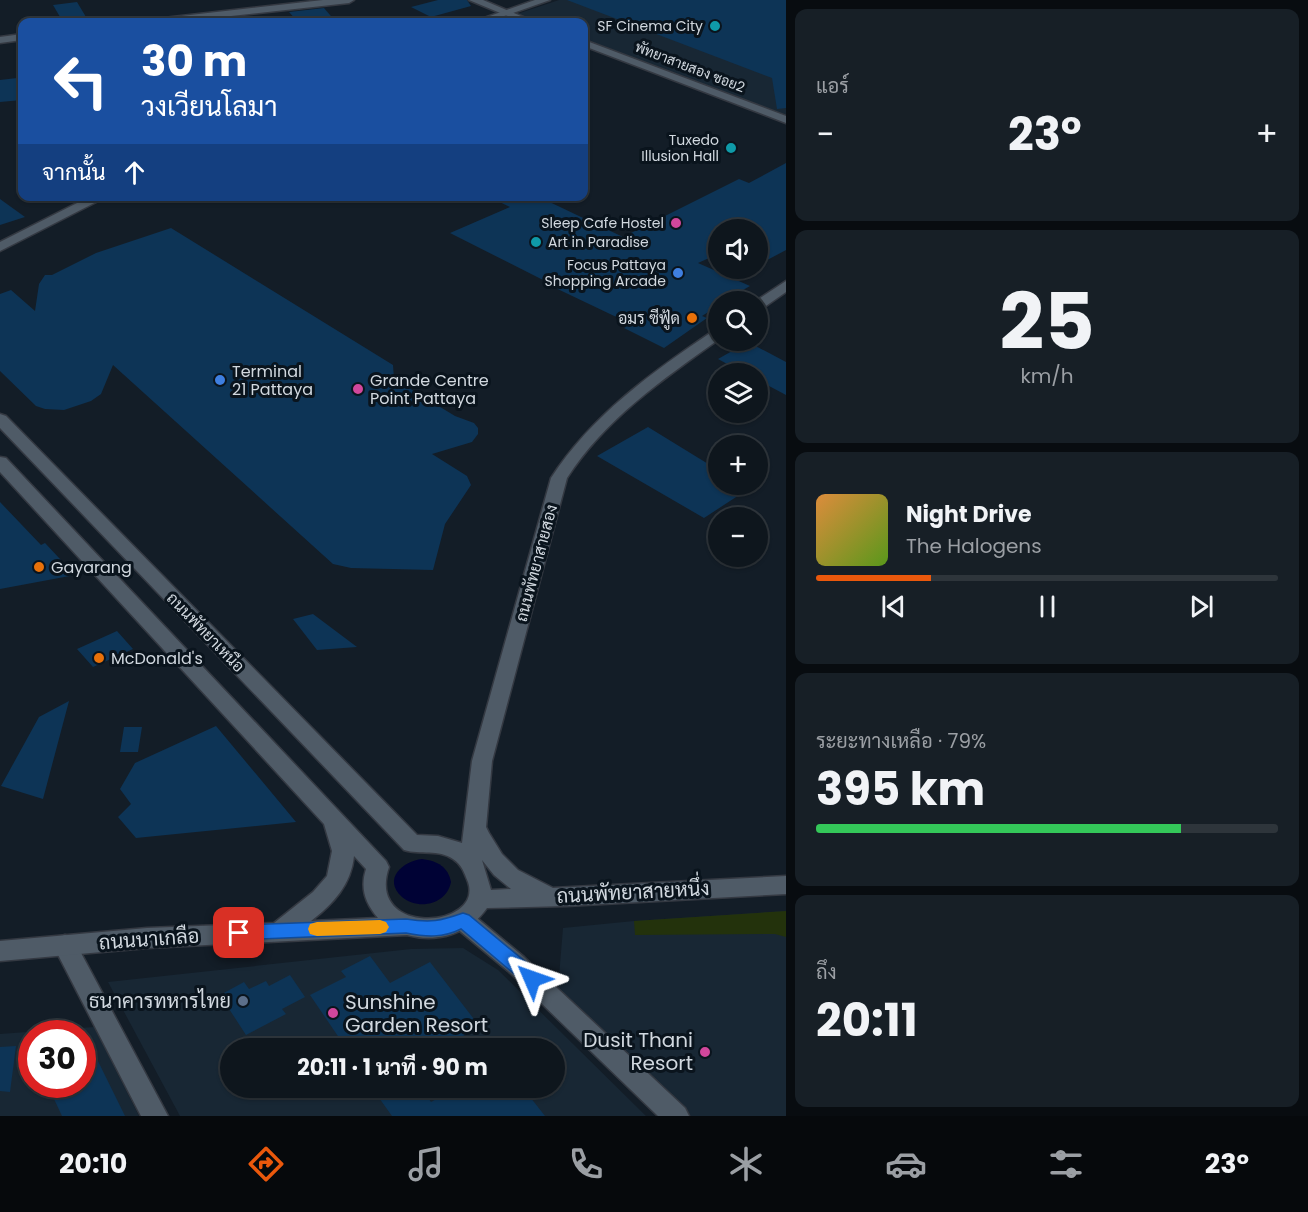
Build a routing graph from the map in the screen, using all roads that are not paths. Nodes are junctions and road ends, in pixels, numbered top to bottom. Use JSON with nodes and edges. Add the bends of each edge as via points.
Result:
{"nodes":[{"id":1,"x":349,"y":0,"type":"edge"},
{"id":2,"x":474,"y":0,"type":"edge"},
{"id":3,"x":545,"y":0,"type":"edge"},
{"id":4,"x":505,"y":13,"type":"junction"},
{"id":5,"x":190,"y":18,"type":"edge"},
{"id":6,"x":490,"y":18,"type":"edge"},
{"id":7,"x":519,"y":18,"type":"edge"},
{"id":8,"x":18,"y":38,"type":"edge"},
{"id":9,"x":0,"y":40,"type":"edge"},
{"id":10,"x":588,"y":45,"type":"edge"},
{"id":11,"x":786,"y":120,"type":"edge"},
{"id":12,"x":92,"y":201,"type":"edge"},
{"id":13,"x":0,"y":247,"type":"edge"},
{"id":14,"x":786,"y":285,"type":"edge"},
{"id":15,"x":768,"y":298,"type":"edge"},
{"id":16,"x":708,"y":341,"type":"edge"},
{"id":17,"x":0,"y":419,"type":"edge"},
{"id":18,"x":0,"y":462,"type":"edge"},
{"id":19,"x":333,"y":819,"type":"junction"},
{"id":20,"x":475,"y":827,"type":"junction"},
{"id":21,"x":471,"y":861,"type":"junction"},
{"id":22,"x":786,"y":885,"type":"edge"},
{"id":23,"x":566,"y":897,"type":"junction"},
{"id":24,"x":480,"y":899,"type":"junction"},
{"id":25,"x":463,"y":920,"type":"junction"},
{"id":26,"x":406,"y":926,"type":"junction"},
{"id":27,"x":280,"y":931,"type":"junction"},
{"id":28,"x":65,"y":945,"type":"junction"},
{"id":29,"x":0,"y":951,"type":"edge"},
{"id":30,"x":155,"y":1116,"type":"edge"},
{"id":31,"x":676,"y":1116,"type":"edge"}],
"edges":[{"from":1,"to":5,"type":"main road"},
{"from":2,"to":4,"type":"main road"},
{"from":3,"to":4,"type":"main road"},
{"from":4,"to":6,"type":"main road"},
{"from":4,"to":7,"type":"main road"},
{"from":8,"to":9,"type":"main road"},
{"from":10,"to":11,"type":"main road","name":"พัทยาสายสอง ซอย2"},
{"from":12,"to":13,"type":"main road"},
{"from":14,"to":15,"type":"main road"},
{"from":16,"to":20,"type":"main road","name":"ถนนพัทยาสายสอง","via":[[608,419],[570,457],[559,478],[482,760]]},
{"from":17,"to":21,"type":"main road","name":"ถนนพัทยาเหนือ","via":[[412,844],[443,845]]},
{"from":18,"to":19,"type":"main road","name":"ถนนพัทยาเหนือ"},
{"from":19,"to":26,"type":"main road","name":"ถนนพัทยาเหนือ","via":[[378,867],[373,892],[384,912]]},
{"from":19,"to":27,"type":"main road","via":[[344,853],[342,871],[328,894]]},
{"from":20,"to":21,"type":"main road","name":"ถนนพัทยาสายสอง"},
{"from":20,"to":23,"type":"main road","via":[[490,857],[506,875],[526,888]]},
{"from":21,"to":24,"type":"main road","via":[[481,878]]},
{"from":22,"to":23,"type":"main road","name":"ถนนพัทยาสายหนึ่ง"},
{"from":23,"to":24,"type":"main road","name":"ถนนพัทยาสายหนึ่ง"},
{"from":24,"to":25,"type":"main road"},
{"from":25,"to":26,"type":"main road","name":"ถนนนาเกลือ","via":[[427,930]]},
{"from":25,"to":31,"type":"main road","via":[[516,964]]},
{"from":26,"to":27,"type":"main road","name":"ถนนนาเกลือ"},
{"from":27,"to":28,"type":"main road","name":"ถนนนาเกลือ"},
{"from":28,"to":29,"type":"main road","name":"ถนนนาเกลือ"},
{"from":28,"to":30,"type":"main road"}]}
